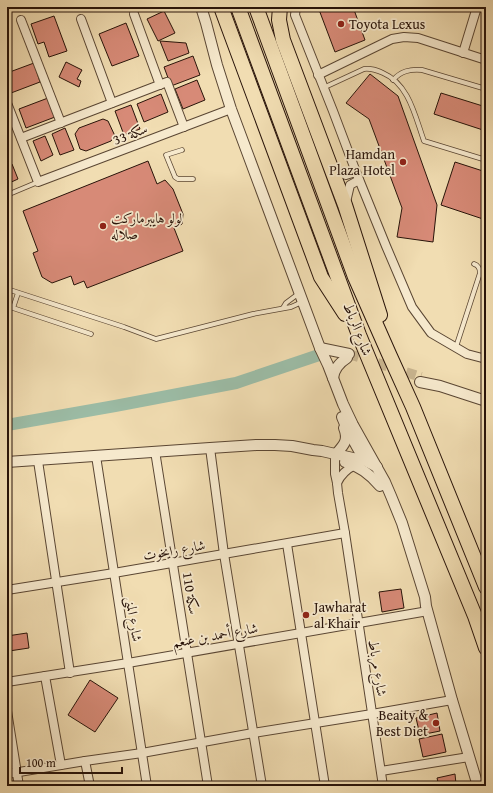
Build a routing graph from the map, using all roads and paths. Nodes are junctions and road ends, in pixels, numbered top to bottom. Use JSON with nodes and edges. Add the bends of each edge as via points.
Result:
{"nodes":[{"id":1,"x":201,"y":7,"type":"edge"},
{"id":2,"x":221,"y":7,"type":"edge"},
{"id":3,"x":238,"y":7,"type":"edge"},
{"id":4,"x":256,"y":7,"type":"edge"},
{"id":5,"x":270,"y":7,"type":"edge"},
{"id":6,"x":280,"y":7,"type":"edge"},
{"id":7,"x":296,"y":7,"type":"edge"},
{"id":8,"x":477,"y":7,"type":"edge"},
{"id":9,"x":134,"y":14,"type":"dead end"},
{"id":10,"x":81,"y":19,"type":"dead end"},
{"id":11,"x":22,"y":20,"type":"dead end"},
{"id":12,"x":283,"y":40,"type":"junction"},
{"id":13,"x":463,"y":53,"type":"junction"},
{"id":14,"x":486,"y":60,"type":"edge"},
{"id":15,"x":318,"y":75,"type":"junction"},
{"id":16,"x":393,"y":80,"type":"junction"},
{"id":17,"x":160,"y":84,"type":"junction"},
{"id":18,"x":323,"y":88,"type":"junction"},
{"id":19,"x":486,"y":90,"type":"edge"},
{"id":20,"x":7,"y":103,"type":"edge"},
{"id":21,"x":112,"y":103,"type":"junction"},
{"id":22,"x":231,"y":109,"type":"junction"},
{"id":23,"x":61,"y":123,"type":"junction"},
{"id":24,"x":184,"y":127,"type":"junction"},
{"id":25,"x":20,"y":138,"type":"junction"},
{"id":26,"x":182,"y":150,"type":"dead end"},
{"id":27,"x":486,"y":160,"type":"edge"},
{"id":28,"x":330,"y":168,"type":"junction"},
{"id":29,"x":356,"y":172,"type":"junction"},
{"id":30,"x":193,"y":179,"type":"dead end"},
{"id":31,"x":359,"y":180,"type":"junction"},
{"id":32,"x":38,"y":182,"type":"junction"},
{"id":33,"x":7,"y":195,"type":"edge"},
{"id":34,"x":345,"y":205,"type":"junction"},
{"id":35,"x":474,"y":264,"type":"dead end"},
{"id":36,"x":7,"y":289,"type":"edge"},
{"id":37,"x":18,"y":293,"type":"junction"},
{"id":38,"x":301,"y":298,"type":"junction"},
{"id":39,"x":283,"y":308,"type":"junction"},
{"id":40,"x":92,"y":334,"type":"dead end"},
{"id":41,"x":359,"y":335,"type":"junction"},
{"id":42,"x":456,"y":348,"type":"junction"},
{"id":43,"x":321,"y":351,"type":"junction"},
{"id":44,"x":389,"y":354,"type":"junction"},
{"id":45,"x":486,"y":359,"type":"edge"},
{"id":46,"x":333,"y":378,"type":"junction"},
{"id":47,"x":420,"y":380,"type":"tunnel mouth"},
{"id":48,"x":486,"y":401,"type":"edge"},
{"id":49,"x":343,"y":420,"type":"junction"},
{"id":50,"x":210,"y":448,"type":"junction"},
{"id":51,"x":155,"y":451,"type":"junction"},
{"id":52,"x":96,"y":456,"type":"junction"},
{"id":53,"x":336,"y":456,"type":"junction"},
{"id":54,"x":367,"y":457,"type":"junction"},
{"id":55,"x":38,"y":461,"type":"junction"},
{"id":56,"x":7,"y":462,"type":"edge"},
{"id":57,"x":355,"y":465,"type":"junction"},
{"id":58,"x":338,"y":483,"type":"junction"},
{"id":59,"x":380,"y":486,"type":"junction"},
{"id":60,"x":345,"y":533,"type":"junction"},
{"id":61,"x":287,"y":544,"type":"junction"},
{"id":62,"x":224,"y":554,"type":"junction"},
{"id":63,"x":173,"y":563,"type":"junction"},
{"id":64,"x":114,"y":574,"type":"junction"},
{"id":65,"x":56,"y":583,"type":"junction"},
{"id":66,"x":486,"y":587,"type":"edge"},
{"id":67,"x":7,"y":590,"type":"edge"},
{"id":68,"x":427,"y":609,"type":"junction"},
{"id":69,"x":358,"y":624,"type":"junction"},
{"id":70,"x":301,"y":634,"type":"junction"},
{"id":71,"x":239,"y":644,"type":"junction"},
{"id":72,"x":486,"y":648,"type":"edge"},
{"id":73,"x":187,"y":653,"type":"junction"},
{"id":74,"x":128,"y":663,"type":"junction"},
{"id":75,"x":70,"y":673,"type":"junction"},
{"id":76,"x":46,"y":676,"type":"junction"},
{"id":77,"x":7,"y":682,"type":"edge"},
{"id":78,"x":452,"y":700,"type":"junction"},
{"id":79,"x":7,"y":711,"type":"edge"},
{"id":80,"x":372,"y":714,"type":"junction"},
{"id":81,"x":315,"y":723,"type":"junction"},
{"id":82,"x":253,"y":733,"type":"junction"},
{"id":83,"x":201,"y":743,"type":"junction"},
{"id":84,"x":142,"y":753,"type":"junction"},
{"id":85,"x":469,"y":757,"type":"junction"},
{"id":86,"x":86,"y":761,"type":"junction"},
{"id":87,"x":61,"y":765,"type":"junction"},
{"id":88,"x":381,"y":772,"type":"junction"},
{"id":89,"x":17,"y":773,"type":"junction"},
{"id":90,"x":7,"y":774,"type":"edge"},
{"id":91,"x":19,"y":786,"type":"edge"},
{"id":92,"x":90,"y":786,"type":"edge"},
{"id":93,"x":147,"y":786,"type":"edge"},
{"id":94,"x":208,"y":786,"type":"edge"},
{"id":95,"x":262,"y":786,"type":"edge"},
{"id":96,"x":325,"y":786,"type":"edge"},
{"id":97,"x":383,"y":786,"type":"edge"},
{"id":98,"x":478,"y":786,"type":"edge"}],
"edges":[{"from":1,"to":22,"type":"street"},
{"from":2,"to":41,"type":"highway","via":[[321,277]]},
{"from":3,"to":41,"type":"highway","name":"شارع الرباط"},
{"from":4,"to":44,"type":"highway","name":"شارع الرباط","via":[[355,277]]},
{"from":5,"to":12,"type":"highway"},
{"from":6,"to":12,"type":"highway","via":[[279,20]]},
{"from":7,"to":15,"type":"street","via":[[295,15]]},
{"from":8,"to":13,"type":"street"},
{"from":9,"to":17,"type":"street"},
{"from":10,"to":21,"type":"street"},
{"from":11,"to":23,"type":"street"},
{"from":12,"to":28,"type":"highway"},
{"from":13,"to":14,"type":"street"},
{"from":13,"to":15,"type":"street","via":[[418,38],[404,37],[392,40]]},
{"from":15,"to":18,"type":"street"},
{"from":16,"to":18,"type":"lane","via":[[386,74],[370,68]]},
{"from":16,"to":19,"type":"lane","via":[[398,74],[414,69]]},
{"from":16,"to":27,"type":"lane","via":[[402,87],[410,100],[424,141]]},
{"from":17,"to":21,"type":"street"},
{"from":17,"to":24,"type":"street","via":[[167,82]]},
{"from":18,"to":29,"type":"street"},
{"from":20,"to":25,"type":"street"},
{"from":21,"to":23,"type":"street"},
{"from":22,"to":24,"type":"street","name":"سكة 33"},
{"from":22,"to":38,"type":"street"},
{"from":23,"to":25,"type":"street"},
{"from":24,"to":32,"type":"street","name":"سكة 33"},
{"from":25,"to":32,"type":"street"},
{"from":26,"to":30,"type":"lane","via":[[166,155],[175,178]]},
{"from":28,"to":29,"type":"street","via":[[346,175]]},
{"from":28,"to":34,"type":"highway"},
{"from":29,"to":31,"type":"street"},
{"from":31,"to":34,"type":"street","via":[[350,185]]},
{"from":31,"to":42,"type":"street","via":[[412,307],[430,333]]},
{"from":32,"to":33,"type":"lane"},
{"from":34,"to":44,"type":"highway","via":[[385,328]]},
{"from":35,"to":42,"type":"lane","via":[[478,266],[480,273]]},
{"from":36,"to":37,"type":"lane"},
{"from":37,"to":39,"type":"lane","via":[[156,339]]},
{"from":37,"to":40,"type":"lane","via":[[13,308]]},
{"from":38,"to":39,"type":"lane","via":[[291,307]]},
{"from":38,"to":39,"type":"lane","via":[[286,303]]},
{"from":38,"to":43,"type":"street"},
{"from":41,"to":72,"type":"highway","name":"شارع الرباط","via":[[472,608]]},
{"from":42,"to":45,"type":"street"},
{"from":43,"to":46,"type":"street"},
{"from":43,"to":46,"type":"street","via":[[348,357],[337,366]]},
{"from":43,"to":49,"type":"street","via":[[323,368]]},
{"from":44,"to":66,"type":"highway","name":"شارع الرباط"},
{"from":46,"to":54,"type":"street"},
{"from":47,"to":48,"type":"street"},
{"from":49,"to":53,"type":"street","via":[[345,442]]},
{"from":49,"to":54,"type":"street","via":[[351,437]]},
{"from":50,"to":51,"type":"street"},
{"from":50,"to":53,"type":"street","via":[[292,446],[320,450]]},
{"from":50,"to":62,"type":"street"},
{"from":51,"to":52,"type":"street"},
{"from":51,"to":63,"type":"street","name":"سكة 110"},
{"from":52,"to":55,"type":"street"},
{"from":52,"to":64,"type":"street","name":"شارع المنى"},
{"from":53,"to":54,"type":"street"},
{"from":53,"to":57,"type":"street"},
{"from":53,"to":58,"type":"street","name":"شارع مرباط","via":[[335,474]]},
{"from":54,"to":57,"type":"street","via":[[361,464]]},
{"from":54,"to":59,"type":"street"},
{"from":54,"to":68,"type":"street","via":[[377,467],[385,482],[402,523]]},
{"from":55,"to":56,"type":"street"},
{"from":55,"to":65,"type":"street"},
{"from":57,"to":58,"type":"street","via":[[346,470]]},
{"from":57,"to":59,"type":"street","via":[[369,474]]},
{"from":58,"to":60,"type":"street","name":"شارع مرباط"},
{"from":59,"to":68,"type":"street","via":[[394,516]]},
{"from":60,"to":61,"type":"street","name":"شارع رايخوت"},
{"from":60,"to":69,"type":"street","name":"شارع مرباط"},
{"from":61,"to":62,"type":"street","name":"شارع رايخوت"},
{"from":61,"to":70,"type":"street"},
{"from":62,"to":63,"type":"street","name":"شارع رايخوت"},
{"from":62,"to":71,"type":"street"},
{"from":63,"to":64,"type":"street","name":"شارع رايخوت"},
{"from":63,"to":73,"type":"street","name":"سكة 110"},
{"from":64,"to":65,"type":"street","name":"شارع رايخوت"},
{"from":64,"to":74,"type":"street","name":"شارع المنى"},
{"from":65,"to":67,"type":"street","name":"شارع رايخوت"},
{"from":65,"to":75,"type":"street"},
{"from":68,"to":69,"type":"street","name":"شارع أحمد بن عنعم"},
{"from":68,"to":78,"type":"street"},
{"from":69,"to":70,"type":"street","name":"شارع أحمد بن عنعم"},
{"from":69,"to":80,"type":"street","name":"شارع مرباط"},
{"from":70,"to":71,"type":"street","name":"شارع أحمد بن عنعم"},
{"from":70,"to":81,"type":"street"},
{"from":71,"to":73,"type":"street","name":"شارع أحمد بن عنعم"},
{"from":71,"to":82,"type":"street"},
{"from":73,"to":74,"type":"street","name":"شارع أحمد بن عنعم"},
{"from":73,"to":83,"type":"street","name":"سكة 110"},
{"from":74,"to":75,"type":"street","name":"شارع أحمد بن عنعم"},
{"from":74,"to":84,"type":"street","name":"شارع المنى"},
{"from":75,"to":76,"type":"street","name":"شارع أحمد بن عنعم"},
{"from":76,"to":77,"type":"street","name":"شارع أحمد بن عنعم"},
{"from":76,"to":87,"type":"street"},
{"from":78,"to":80,"type":"street"},
{"from":78,"to":85,"type":"street"},
{"from":79,"to":89,"type":"street"},
{"from":80,"to":81,"type":"street"},
{"from":80,"to":88,"type":"street","name":"شارع مرباط"},
{"from":81,"to":82,"type":"street"},
{"from":81,"to":96,"type":"street"},
{"from":82,"to":83,"type":"street"},
{"from":82,"to":95,"type":"street"},
{"from":83,"to":84,"type":"street"},
{"from":83,"to":94,"type":"street","name":"سكة 110"},
{"from":84,"to":86,"type":"street"},
{"from":84,"to":93,"type":"street","name":"شارع المنى"},
{"from":85,"to":88,"type":"street"},
{"from":85,"to":98,"type":"street"},
{"from":86,"to":87,"type":"street"},
{"from":86,"to":92,"type":"street"},
{"from":87,"to":89,"type":"street"},
{"from":88,"to":97,"type":"street","name":"شارع مرباط"},
{"from":89,"to":90,"type":"street"},
{"from":89,"to":91,"type":"street"}]}
